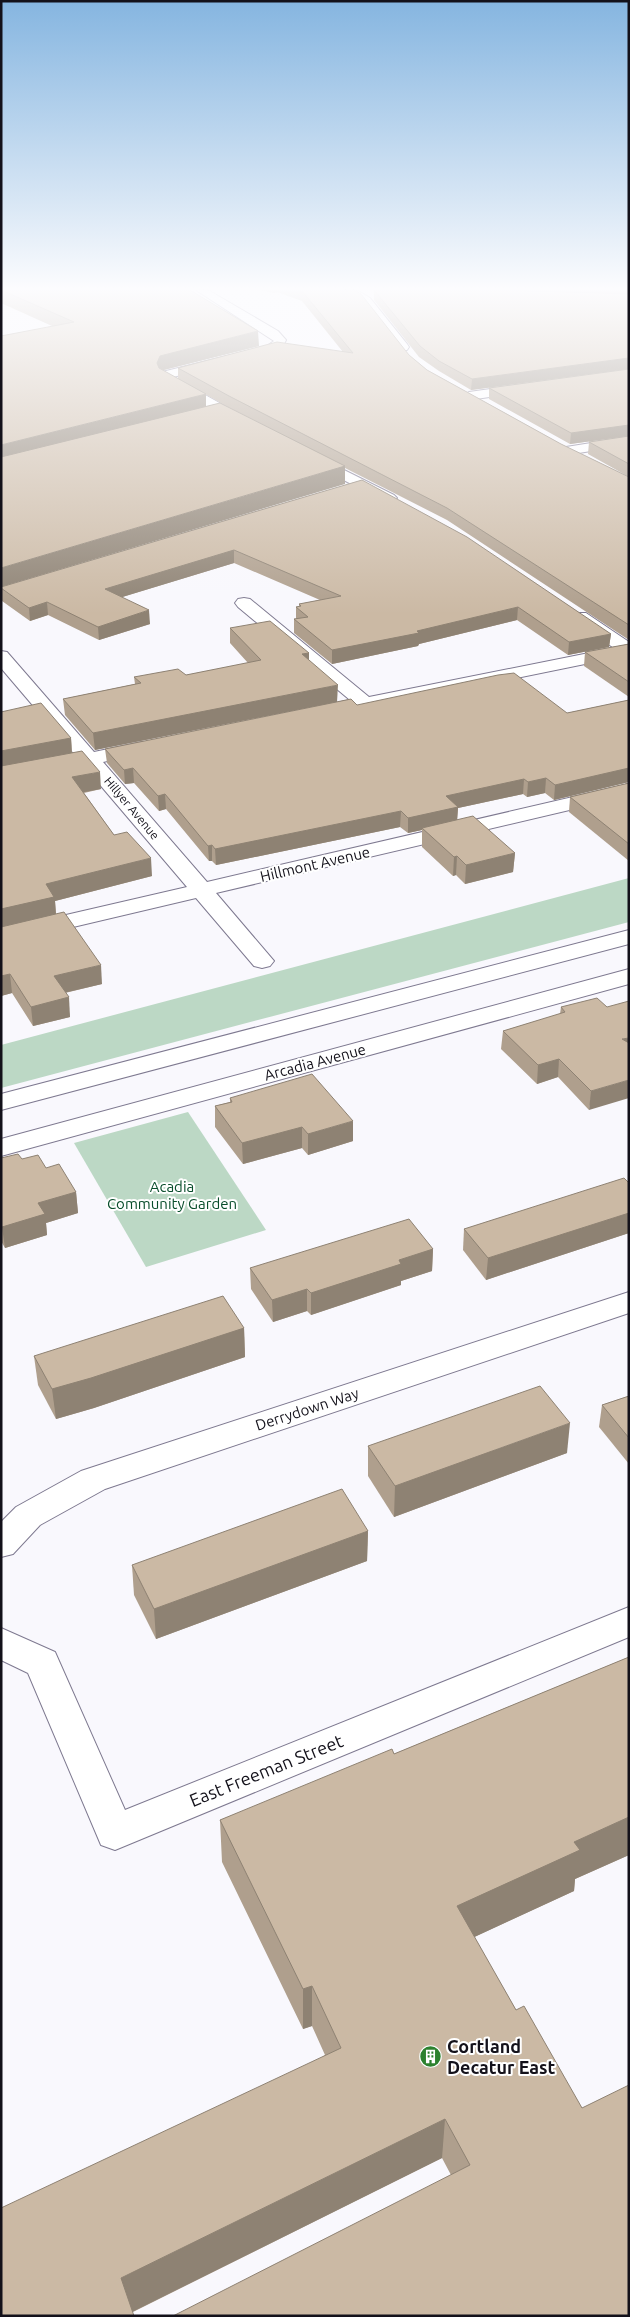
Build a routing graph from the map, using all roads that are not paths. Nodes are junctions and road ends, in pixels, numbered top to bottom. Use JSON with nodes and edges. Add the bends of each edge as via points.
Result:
{"nodes":[{"id":1,"x":200,"y":398,"type":"edge"},
{"id":2,"x":472,"y":398,"type":"edge"},
{"id":3,"x":485,"y":406,"type":"edge"},
{"id":4,"x":224,"y":412,"type":"junction"},
{"id":5,"x":204,"y":417,"type":"edge"},
{"id":6,"x":258,"y":430,"type":"edge"},
{"id":7,"x":629,"y":441,"type":"edge"},
{"id":8,"x":302,"y":453,"type":"edge"},
{"id":9,"x":590,"y":464,"type":"edge"},
{"id":10,"x":364,"y":485,"type":"junction"},
{"id":11,"x":346,"y":490,"type":"edge"},
{"id":12,"x":398,"y":503,"type":"edge"},
{"id":13,"x":244,"y":603,"type":"dead end"},
{"id":14,"x":572,"y":611,"type":"edge"},
{"id":15,"x":629,"y":650,"type":"edge"},
{"id":16,"x":1,"y":656,"type":"edge"},
{"id":17,"x":365,"y":703,"type":"junction"},
{"id":18,"x":299,"y":716,"type":"edge"},
{"id":19,"x":157,"y":745,"type":"edge"},
{"id":20,"x":90,"y":758,"type":"junction"},
{"id":21,"x":1,"y":777,"type":"edge"},
{"id":22,"x":629,"y":790,"type":"edge"},
{"id":23,"x":202,"y":891,"type":"junction"},
{"id":24,"x":1,"y":937,"type":"edge"},
{"id":25,"x":629,"y":937,"type":"edge"},
{"id":26,"x":262,"y":962,"type":"dead end"},
{"id":27,"x":629,"y":976,"type":"edge"},
{"id":28,"x":1,"y":1102,"type":"edge"},
{"id":29,"x":1,"y":1148,"type":"edge"},
{"id":30,"x":629,"y":1302,"type":"edge"},
{"id":31,"x":1,"y":1544,"type":"edge"},
{"id":32,"x":629,"y":1621,"type":"edge"},
{"id":33,"x":1,"y":1643,"type":"edge"}],
"edges":[{"from":1,"to":4,"type":"street"},
{"from":2,"to":3,"type":"street"},
{"from":4,"to":5,"type":"street"},
{"from":4,"to":6,"type":"street"},
{"from":7,"to":9,"type":"street","via":[[562,448]]},
{"from":8,"to":10,"type":"street"},
{"from":10,"to":11,"type":"street"},
{"from":10,"to":12,"type":"street"},
{"from":13,"to":17,"type":"street"},
{"from":14,"to":15,"type":"street"},
{"from":15,"to":17,"type":"street"},
{"from":16,"to":20,"type":"street","name":"Hillyer Avenue"},
{"from":17,"to":18,"type":"street"},
{"from":19,"to":20,"type":"street"},
{"from":20,"to":21,"type":"street"},
{"from":20,"to":23,"type":"street","name":"Hillyer Avenue"},
{"from":22,"to":23,"type":"street","name":"Hillmont Avenue"},
{"from":23,"to":24,"type":"street","name":"Hillmont Avenue"},
{"from":23,"to":26,"type":"street","name":"Hillyer Avenue"},
{"from":25,"to":28,"type":"street"},
{"from":27,"to":29,"type":"street","name":"Arcadia Avenue"},
{"from":30,"to":31,"type":"street","name":"Derrydown Way","via":[[94,1480],[28,1516]]},
{"from":32,"to":33,"type":"street","name":"East Freeman Street","via":[[115,1832],[42,1663]]}]}
